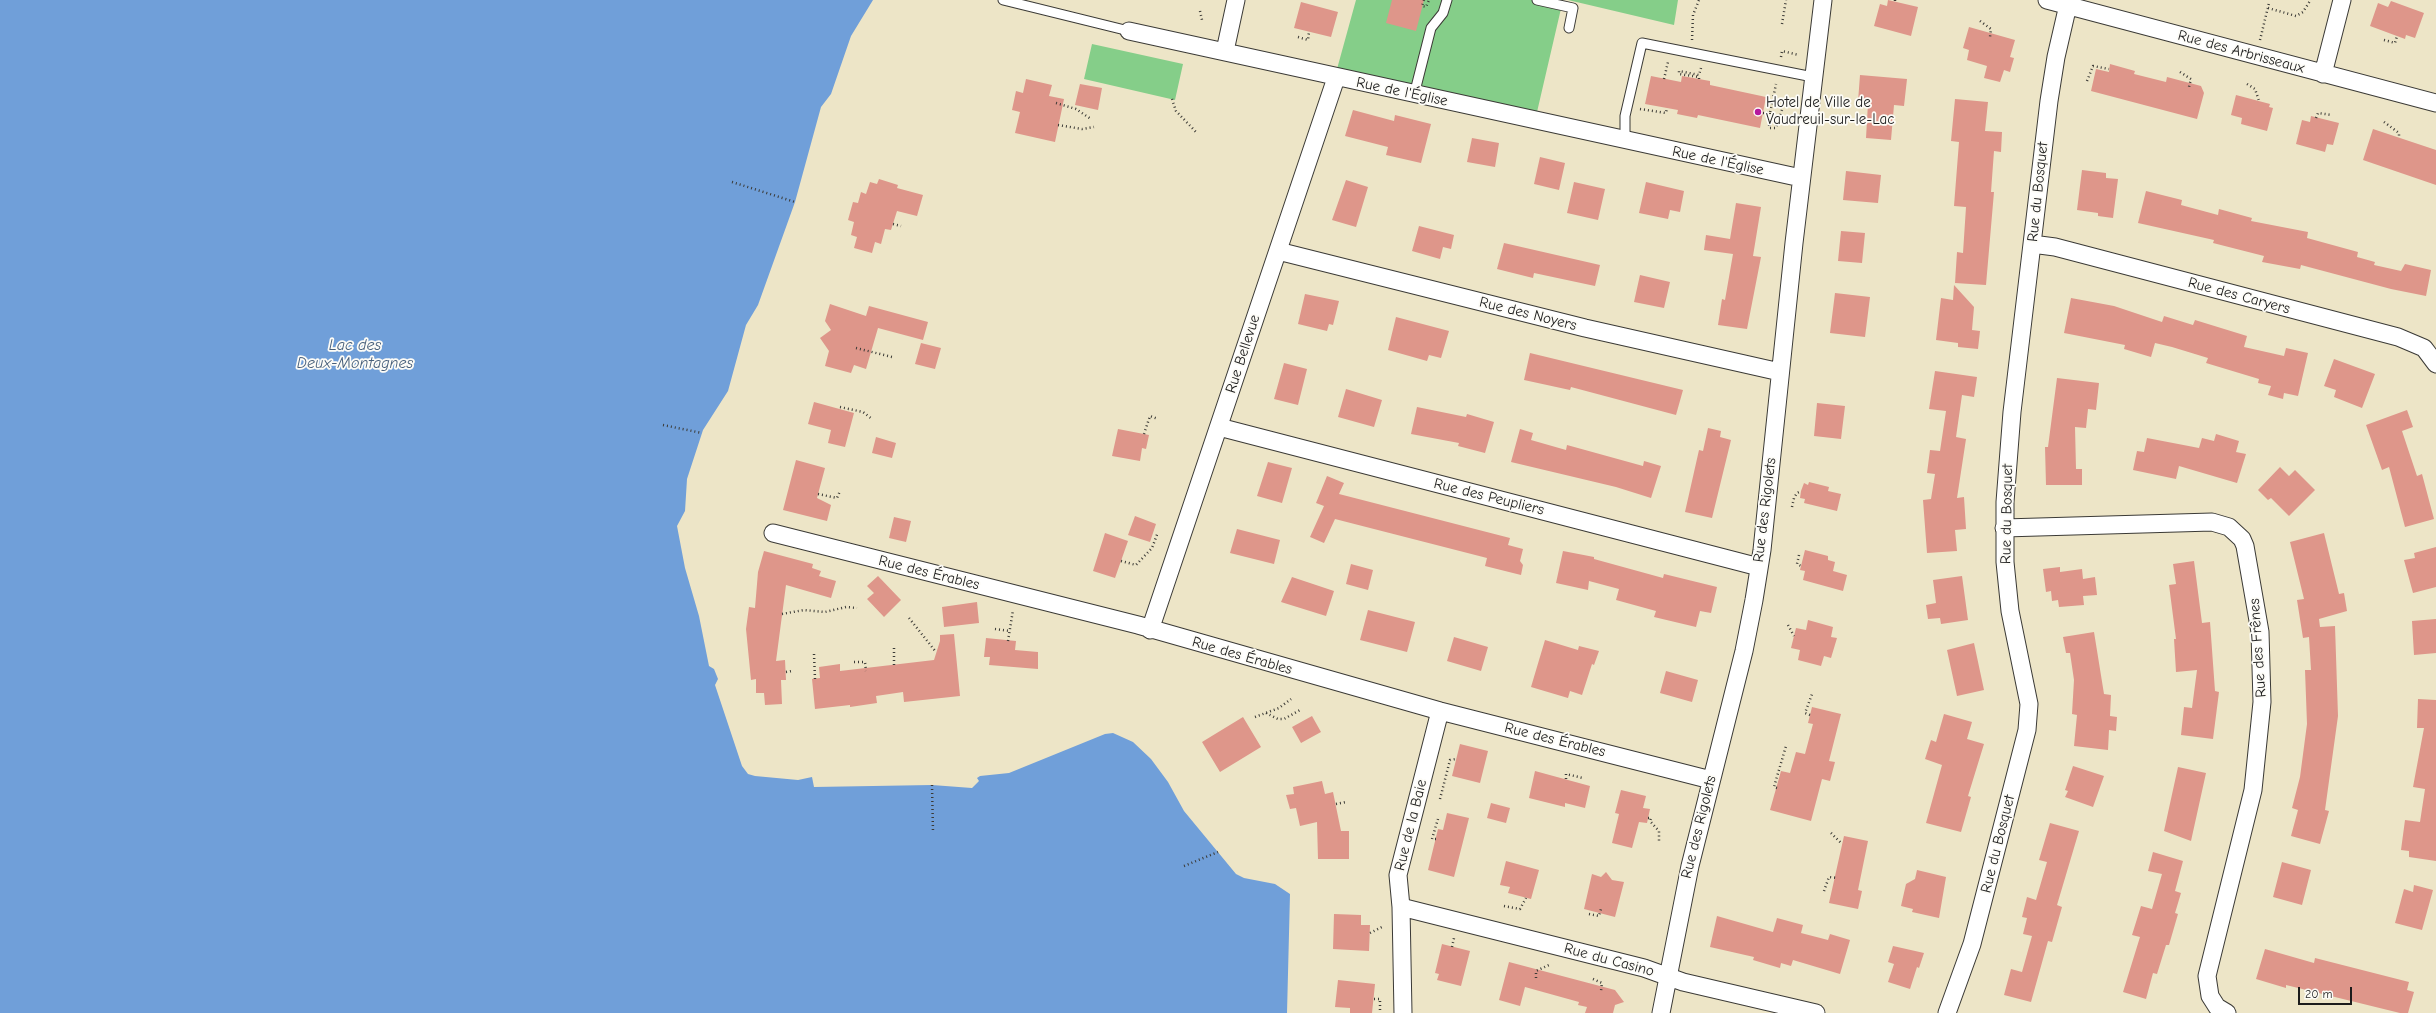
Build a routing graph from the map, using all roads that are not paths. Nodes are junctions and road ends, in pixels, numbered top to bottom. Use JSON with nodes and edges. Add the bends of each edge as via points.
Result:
{"nodes":[{"id":1,"x":1003,"y":0,"type":"edge"},
{"id":2,"x":1236,"y":0,"type":"edge"},
{"id":3,"x":1447,"y":0,"type":"edge"},
{"id":4,"x":1537,"y":0,"type":"edge"},
{"id":5,"x":1823,"y":0,"type":"edge"},
{"id":6,"x":2047,"y":0,"type":"edge"},
{"id":7,"x":2342,"y":0,"type":"edge"},
{"id":8,"x":2068,"y":5,"type":"junction"},
{"id":9,"x":1568,"y":28,"type":"dead end"},
{"id":10,"x":1129,"y":31,"type":"joint"},
{"id":11,"x":1225,"y":51,"type":"junction"},
{"id":12,"x":2323,"y":74,"type":"junction"},
{"id":13,"x":1814,"y":77,"type":"junction"},
{"id":14,"x":1336,"y":78,"type":"junction"},
{"id":15,"x":1414,"y":95,"type":"junction"},
{"id":16,"x":2436,"y":103,"type":"edge"},
{"id":17,"x":1625,"y":140,"type":"junction"},
{"id":18,"x":1802,"y":178,"type":"junction"},
{"id":19,"x":2032,"y":244,"type":"junction"},
{"id":20,"x":1278,"y":251,"type":"junction"},
{"id":21,"x":2436,"y":364,"type":"edge"},
{"id":22,"x":1780,"y":372,"type":"junction"},
{"id":23,"x":1219,"y":427,"type":"junction"},
{"id":24,"x":2004,"y":528,"type":"junction"},
{"id":25,"x":773,"y":533,"type":"dead end"},
{"id":26,"x":1759,"y":567,"type":"junction"},
{"id":27,"x":1150,"y":630,"type":"junction"},
{"id":28,"x":1440,"y":711,"type":"junction"},
{"id":29,"x":1711,"y":780,"type":"junction"},
{"id":30,"x":1401,"y":907,"type":"junction"},
{"id":31,"x":1667,"y":976,"type":"junction"},
{"id":32,"x":1403,"y":1013,"type":"edge"},
{"id":33,"x":1661,"y":1013,"type":"edge"},
{"id":34,"x":1816,"y":1013,"type":"edge"},
{"id":35,"x":1947,"y":1013,"type":"edge"},
{"id":36,"x":2227,"y":1013,"type":"edge"}],
"edges":[{"from":1,"to":10,"type":"lane","name":"Rue de l'Église"},
{"from":2,"to":11,"type":"street"},
{"from":3,"to":15,"type":"lane","via":[[1443,13],[1431,28]]},
{"from":4,"to":9,"type":"lane","via":[[1573,8]]},
{"from":5,"to":13,"type":"street","name":"Rue des Rigolets"},
{"from":6,"to":8,"type":"street","name":"Rue des Arbrisseaux"},
{"from":7,"to":12,"type":"street"},
{"from":8,"to":12,"type":"street","name":"Rue des Arbrisseaux"},
{"from":8,"to":19,"type":"street","name":"Rue du Bosquet","via":[[2050,94]]},
{"from":10,"to":11,"type":"street","name":"Rue de l'Église"},
{"from":11,"to":14,"type":"street","name":"Rue de l'Église"},
{"from":12,"to":16,"type":"street","name":"Rue des Arbrisseaux"},
{"from":13,"to":17,"type":"lane","via":[[1642,43],[1625,116]]},
{"from":13,"to":18,"type":"street","name":"Rue des Rigolets"},
{"from":14,"to":15,"type":"street","name":"Rue de l'Église"},
{"from":14,"to":20,"type":"street","name":"Rue Bellevue"},
{"from":15,"to":17,"type":"street","name":"Rue de l'Église"},
{"from":17,"to":18,"type":"street","name":"Rue de l'Église"},
{"from":18,"to":22,"type":"street","name":"Rue des Rigolets"},
{"from":19,"to":21,"type":"street","name":"Rue des Caryers","via":[[2056,247],[2398,337],[2424,348]]},
{"from":19,"to":24,"type":"street","name":"Rue du Bosquet","via":[[2012,412]]},
{"from":20,"to":22,"type":"street","name":"Rue des Noyers","via":[[1577,327]]},
{"from":20,"to":23,"type":"street","name":"Rue Bellevue"},
{"from":22,"to":26,"type":"street","name":"Rue des Rigolets"},
{"from":23,"to":26,"type":"street","name":"Rue des Peupliers"},
{"from":23,"to":27,"type":"street","name":"Rue Bellevue"},
{"from":24,"to":35,"type":"street","name":"Rue du Bosquet","via":[[2010,611],[2029,704],[2027,730],[1972,944]]},
{"from":24,"to":36,"type":"street","name":"Rue des Frênes","via":[[2212,522],[2229,527],[2242,539],[2260,632],[2262,702],[2252,790],[2207,976],[2210,996],[2217,1007]]},
{"from":25,"to":27,"type":"street","name":"Rue des Érables"},
{"from":26,"to":29,"type":"street","name":"Rue des Rigolets","via":[[1744,651]]},
{"from":27,"to":28,"type":"street","name":"Rue des Érables"},
{"from":28,"to":29,"type":"street","name":"Rue des Érables"},
{"from":28,"to":30,"type":"street","name":"Rue de la Baie","via":[[1400,866]]},
{"from":29,"to":31,"type":"street","name":"Rue des Rigolets"},
{"from":30,"to":31,"type":"street","name":"Rue du Casino","via":[[1579,951]]},
{"from":30,"to":32,"type":"street","name":"Rue de la Baie"},
{"from":31,"to":33,"type":"street","name":"Rue des Rigolets"},
{"from":31,"to":34,"type":"street","name":"Rue du Casino"}]}
